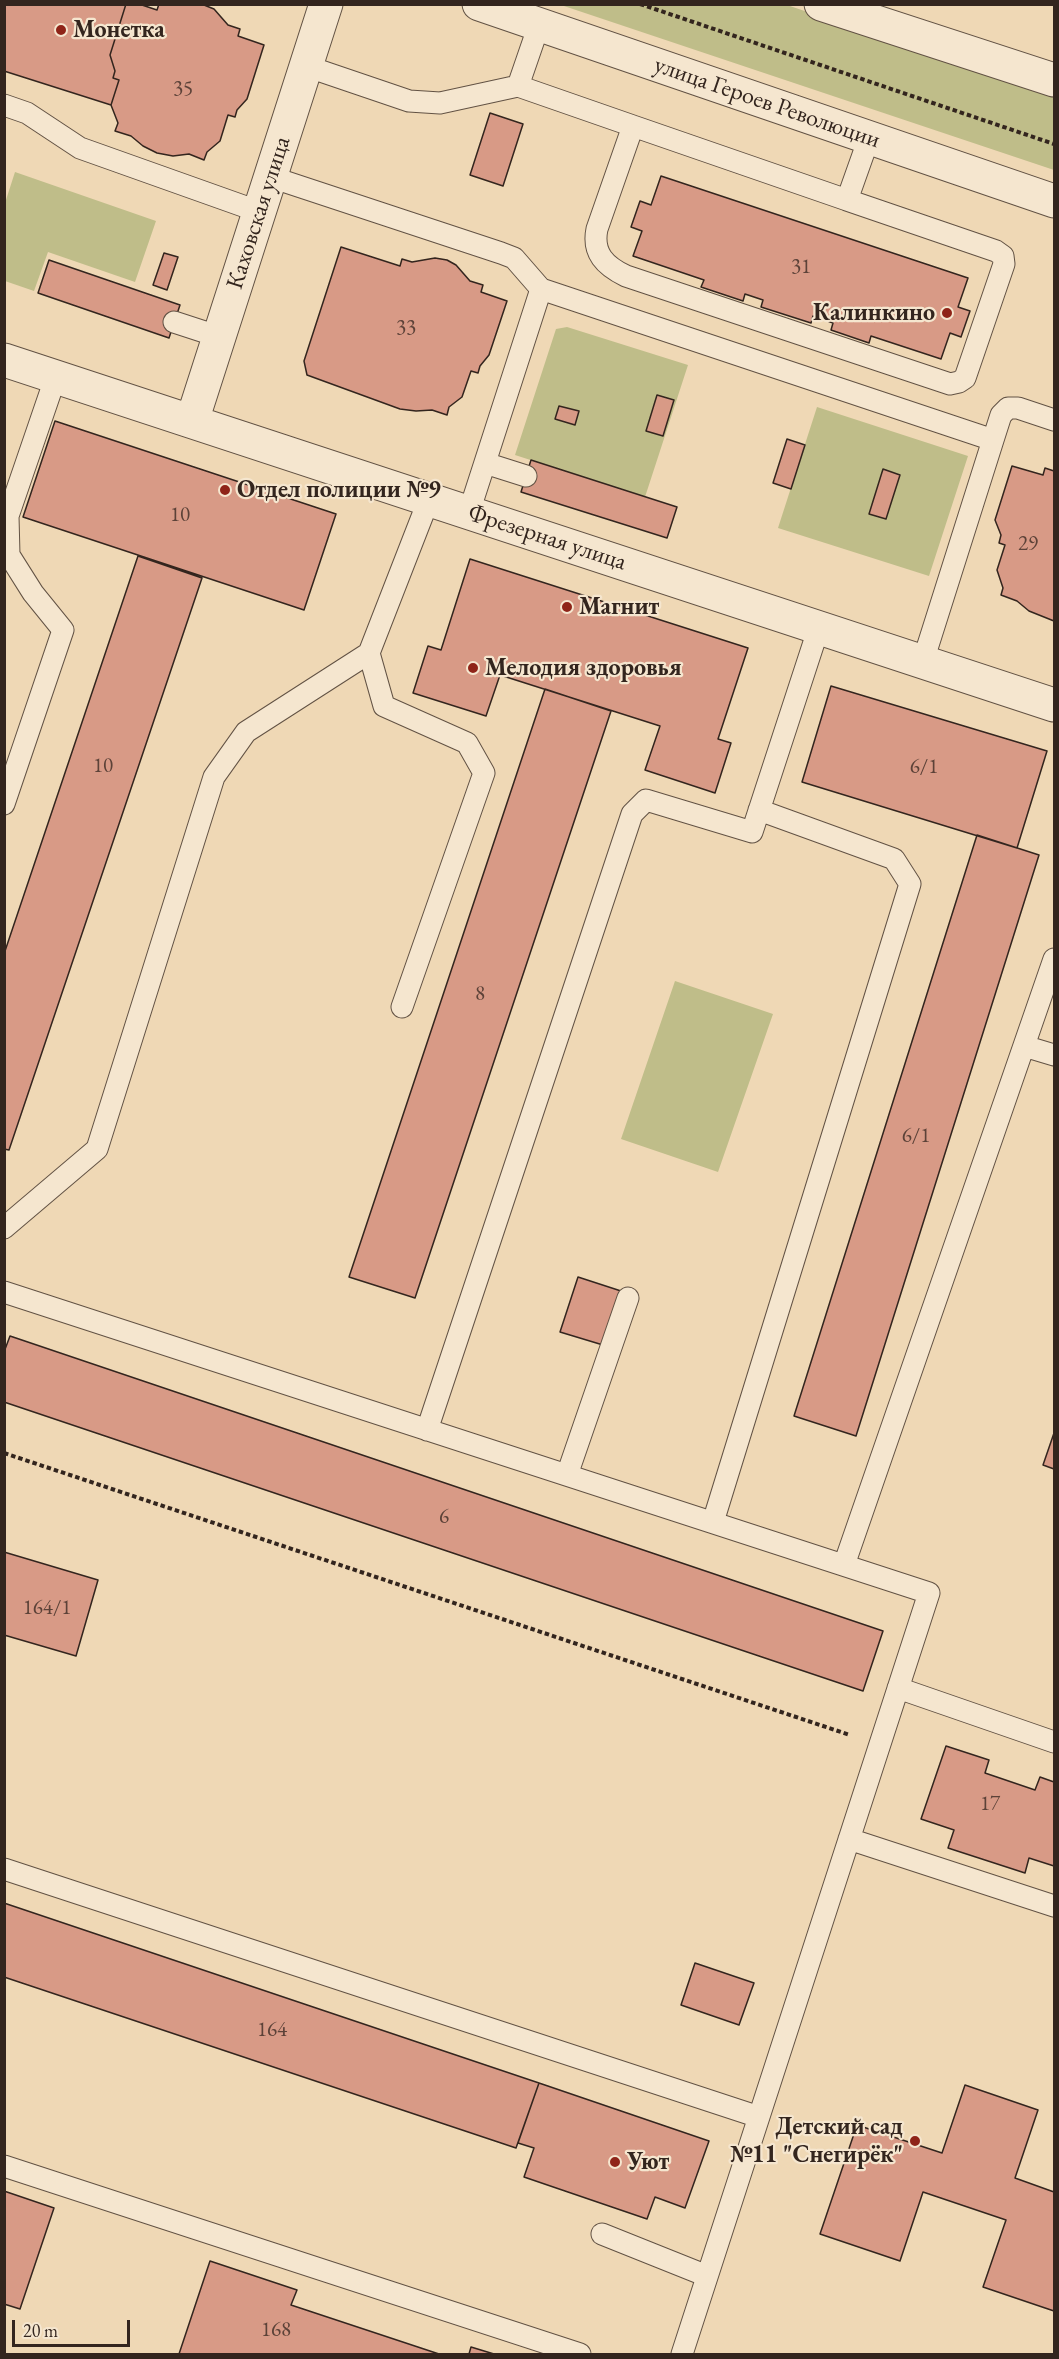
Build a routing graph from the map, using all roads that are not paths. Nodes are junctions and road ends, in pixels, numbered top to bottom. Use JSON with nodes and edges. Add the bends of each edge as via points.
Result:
{"nodes":[{"id":1,"x":326,"y":4,"type":"edge"},
{"id":2,"x":479,"y":4,"type":"edge"},
{"id":3,"x":821,"y":4,"type":"edge"},
{"id":4,"x":539,"y":25,"type":"junction"},
{"id":5,"x":306,"y":66,"type":"junction"},
{"id":6,"x":1054,"y":80,"type":"edge"},
{"id":7,"x":518,"y":86,"type":"junction"},
{"id":8,"x":4,"y":105,"type":"edge"},
{"id":9,"x":633,"y":126,"type":"junction"},
{"id":10,"x":869,"y":138,"type":"junction"},
{"id":11,"x":271,"y":177,"type":"junction"},
{"id":12,"x":847,"y":200,"type":"junction"},
{"id":13,"x":1054,"y":201,"type":"edge"},
{"id":14,"x":260,"y":212,"type":"junction"},
{"id":15,"x":541,"y":290,"type":"junction"},
{"id":16,"x":174,"y":322,"type":"dead end"},
{"id":17,"x":220,"y":337,"type":"junction"},
{"id":18,"x":4,"y":360,"type":"edge"},
{"id":19,"x":56,"y":376,"type":"junction"},
{"id":20,"x":1054,"y":420,"type":"edge"},
{"id":21,"x":192,"y":421,"type":"junction"},
{"id":22,"x":993,"y":440,"type":"junction"},
{"id":23,"x":485,"y":463,"type":"junction"},
{"id":24,"x":526,"y":476,"type":"dead end"},
{"id":25,"x":429,"y":499,"type":"junction"},
{"id":26,"x":469,"y":512,"type":"junction"},
{"id":27,"x":6,"y":518,"type":"edge"},
{"id":28,"x":819,"y":627,"type":"junction"},
{"id":29,"x":369,"y":653,"type":"junction"},
{"id":30,"x":923,"y":661,"type":"junction"},
{"id":31,"x":1054,"y":705,"type":"edge"},
{"id":32,"x":4,"y":804,"type":"edge"},
{"id":33,"x":759,"y":810,"type":"junction"},
{"id":34,"x":1054,"y":959,"type":"edge"},
{"id":35,"x":402,"y":1007,"type":"dead end"},
{"id":36,"x":1024,"y":1046,"type":"junction"},
{"id":37,"x":1054,"y":1055,"type":"edge"},
{"id":38,"x":4,"y":1228,"type":"edge"},
{"id":39,"x":4,"y":1292,"type":"edge"},
{"id":40,"x":628,"y":1298,"type":"dead end"},
{"id":41,"x":427,"y":1430,"type":"junction"},
{"id":42,"x":567,"y":1475,"type":"junction"},
{"id":43,"x":713,"y":1522,"type":"junction"},
{"id":44,"x":844,"y":1565,"type":"junction"},
{"id":45,"x":898,"y":1688,"type":"junction"},
{"id":46,"x":1054,"y":1742,"type":"edge"},
{"id":47,"x":849,"y":1839,"type":"junction"},
{"id":48,"x":4,"y":1869,"type":"edge"},
{"id":49,"x":1054,"y":1906,"type":"edge"},
{"id":50,"x":759,"y":2117,"type":"junction"},
{"id":51,"x":4,"y":2166,"type":"edge"},
{"id":52,"x":602,"y":2234,"type":"dead end"},
{"id":53,"x":707,"y":2276,"type":"junction"},
{"id":54,"x":580,"y":2355,"type":"edge"},
{"id":55,"x":682,"y":2355,"type":"edge"}],
"edges":[{"from":1,"to":5,"type":"street","name":"Каховская улица"},
{"from":2,"to":4,"type":"street","name":"улица Героев Революции"},
{"from":3,"to":6,"type":"street"},
{"from":4,"to":7,"type":"lane"},
{"from":4,"to":10,"type":"street","name":"улица Героев Революции"},
{"from":5,"to":7,"type":"lane","via":[[408,102],[424,104]]},
{"from":5,"to":11,"type":"street","name":"Каховская улица"},
{"from":7,"to":9,"type":"lane"},
{"from":8,"to":14,"type":"lane","via":[[27,113],[80,148]]},
{"from":9,"to":12,"type":"lane"},
{"from":9,"to":12,"type":"lane","via":[[595,239],[596,249],[611,269],[950,384],[959,382],[969,367],[1004,264],[1003,256],[996,250]]},
{"from":10,"to":12,"type":"lane"},
{"from":10,"to":13,"type":"street","name":"улица Героев Революции"},
{"from":11,"to":14,"type":"street","name":"Каховская улица"},
{"from":11,"to":15,"type":"lane","via":[[501,252],[514,258]]},
{"from":14,"to":17,"type":"street","name":"Каховская улица"},
{"from":15,"to":22,"type":"lane"},
{"from":15,"to":23,"type":"lane"},
{"from":16,"to":17,"type":"lane"},
{"from":17,"to":21,"type":"street","name":"Каховская улица"},
{"from":18,"to":19,"type":"street","name":"Фрезерная улица"},
{"from":19,"to":21,"type":"street","name":"Фрезерная улица"},
{"from":19,"to":27,"type":"lane"},
{"from":20,"to":22,"type":"lane","via":[[1008,408],[1001,415]]},
{"from":21,"to":25,"type":"street","name":"Фрезерная улица"},
{"from":22,"to":30,"type":"lane"},
{"from":23,"to":24,"type":"lane"},
{"from":23,"to":26,"type":"lane"},
{"from":25,"to":26,"type":"street","name":"Фрезерная улица"},
{"from":25,"to":29,"type":"lane"},
{"from":26,"to":28,"type":"street","name":"Фрезерная улица"},
{"from":27,"to":32,"type":"lane","via":[[9,555],[63,630]]},
{"from":28,"to":30,"type":"street","name":"Фрезерная улица"},
{"from":28,"to":33,"type":"lane"},
{"from":29,"to":35,"type":"lane","via":[[384,706],[466,742],[484,773]]},
{"from":29,"to":38,"type":"lane","via":[[246,732],[214,777],[98,1149]]},
{"from":30,"to":31,"type":"street","name":"Фрезерная улица"},
{"from":33,"to":41,"type":"lane","via":[[752,832],[646,800],[632,814]]},
{"from":33,"to":43,"type":"lane","via":[[894,859],[910,884]]},
{"from":34,"to":36,"type":"lane"},
{"from":36,"to":37,"type":"lane"},
{"from":36,"to":44,"type":"lane"},
{"from":39,"to":41,"type":"lane"},
{"from":40,"to":42,"type":"lane"},
{"from":41,"to":42,"type":"lane"},
{"from":42,"to":43,"type":"lane"},
{"from":43,"to":44,"type":"lane"},
{"from":44,"to":45,"type":"lane","via":[[929,1593]]},
{"from":45,"to":46,"type":"lane"},
{"from":45,"to":47,"type":"lane"},
{"from":47,"to":49,"type":"lane"},
{"from":47,"to":50,"type":"lane"},
{"from":48,"to":50,"type":"lane"},
{"from":50,"to":53,"type":"lane"},
{"from":51,"to":54,"type":"lane"},
{"from":52,"to":53,"type":"lane"},
{"from":53,"to":55,"type":"lane"}]}
